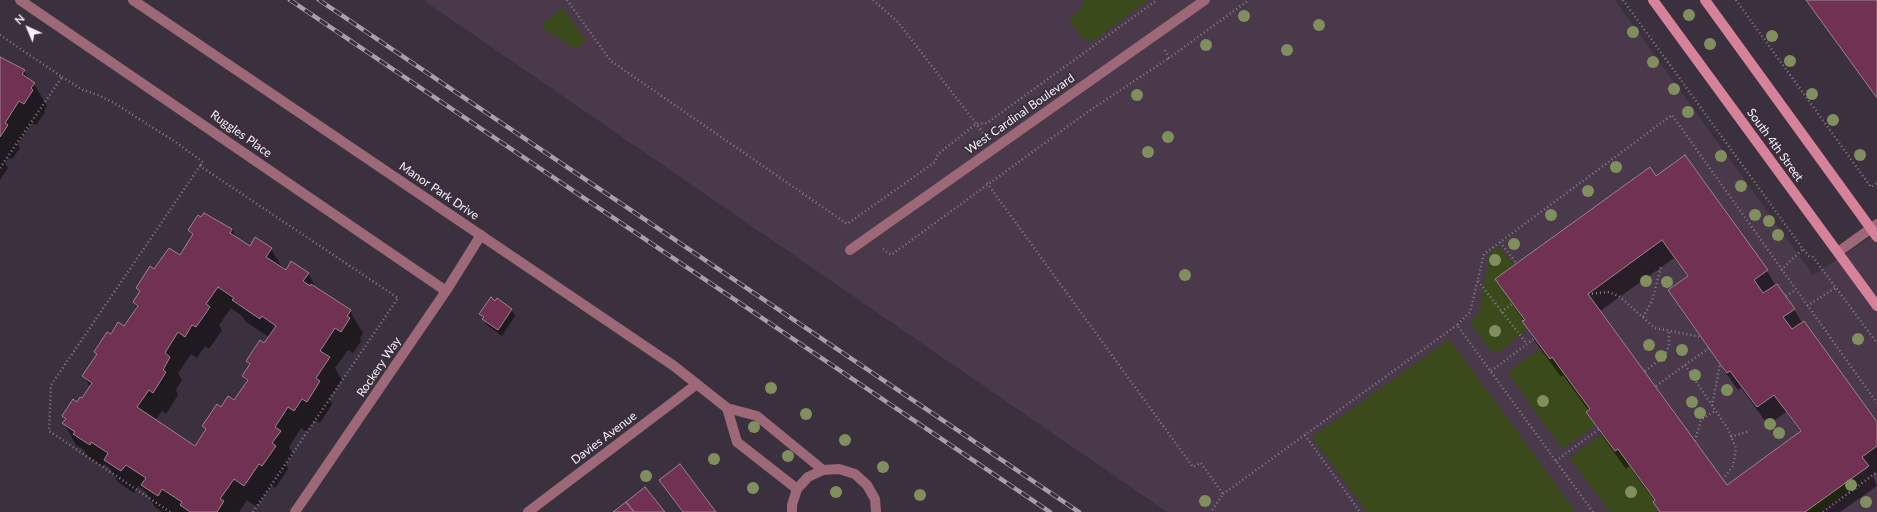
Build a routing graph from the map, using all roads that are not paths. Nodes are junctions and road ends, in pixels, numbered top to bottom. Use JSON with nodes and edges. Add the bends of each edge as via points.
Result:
{"nodes":[{"id":1,"x":20,"y":0,"type":"edge"},
{"id":2,"x":133,"y":0,"type":"edge"},
{"id":3,"x":1205,"y":0,"type":"edge"},
{"id":4,"x":1653,"y":0,"type":"edge"},
{"id":5,"x":1705,"y":0,"type":"edge"},
{"id":6,"x":1874,"y":227,"type":"edge"},
{"id":7,"x":481,"y":235,"type":"junction"},
{"id":8,"x":1877,"y":237,"type":"edge"},
{"id":9,"x":850,"y":250,"type":"dead end"},
{"id":10,"x":1838,"y":252,"type":"junction"},
{"id":11,"x":446,"y":291,"type":"junction"},
{"id":12,"x":1877,"y":306,"type":"edge"},
{"id":13,"x":697,"y":384,"type":"junction"},
{"id":14,"x":727,"y":408,"type":"junction"},
{"id":15,"x":823,"y":470,"type":"junction"},
{"id":16,"x":797,"y":489,"type":"junction"},
{"id":17,"x":295,"y":512,"type":"edge"},
{"id":18,"x":528,"y":512,"type":"edge"},
{"id":19,"x":792,"y":512,"type":"edge"},
{"id":20,"x":876,"y":512,"type":"edge"}],
"edges":[{"from":1,"to":11,"type":"street","name":"Ruggles Place"},
{"from":2,"to":7,"type":"street","name":"Manor Park Drive"},
{"from":3,"to":9,"type":"street","name":"West Cardinal Boulevard"},
{"from":4,"to":10,"type":"main road","name":"South 4th Street"},
{"from":5,"to":6,"type":"main road"},
{"from":6,"to":8,"type":"main road"},
{"from":6,"to":10,"type":"street"},
{"from":7,"to":11,"type":"street","name":"Rockery Way"},
{"from":7,"to":13,"type":"street","name":"Manor Park Drive"},
{"from":10,"to":12,"type":"main road","name":"South 4th Street"},
{"from":11,"to":17,"type":"street","name":"Rockery Way"},
{"from":13,"to":14,"type":"street","name":"Manor Park Drive"},
{"from":13,"to":18,"type":"street","name":"Davies Avenue"},
{"from":14,"to":15,"type":"street","name":"Manor Park Drive","via":[[757,416]]},
{"from":14,"to":16,"type":"street","via":[[737,442]]},
{"from":15,"to":16,"type":"street","via":[[808,477]]},
{"from":15,"to":20,"type":"street","via":[[839,469],[855,474],[867,485],[875,499]]},
{"from":16,"to":19,"type":"street"}]}
